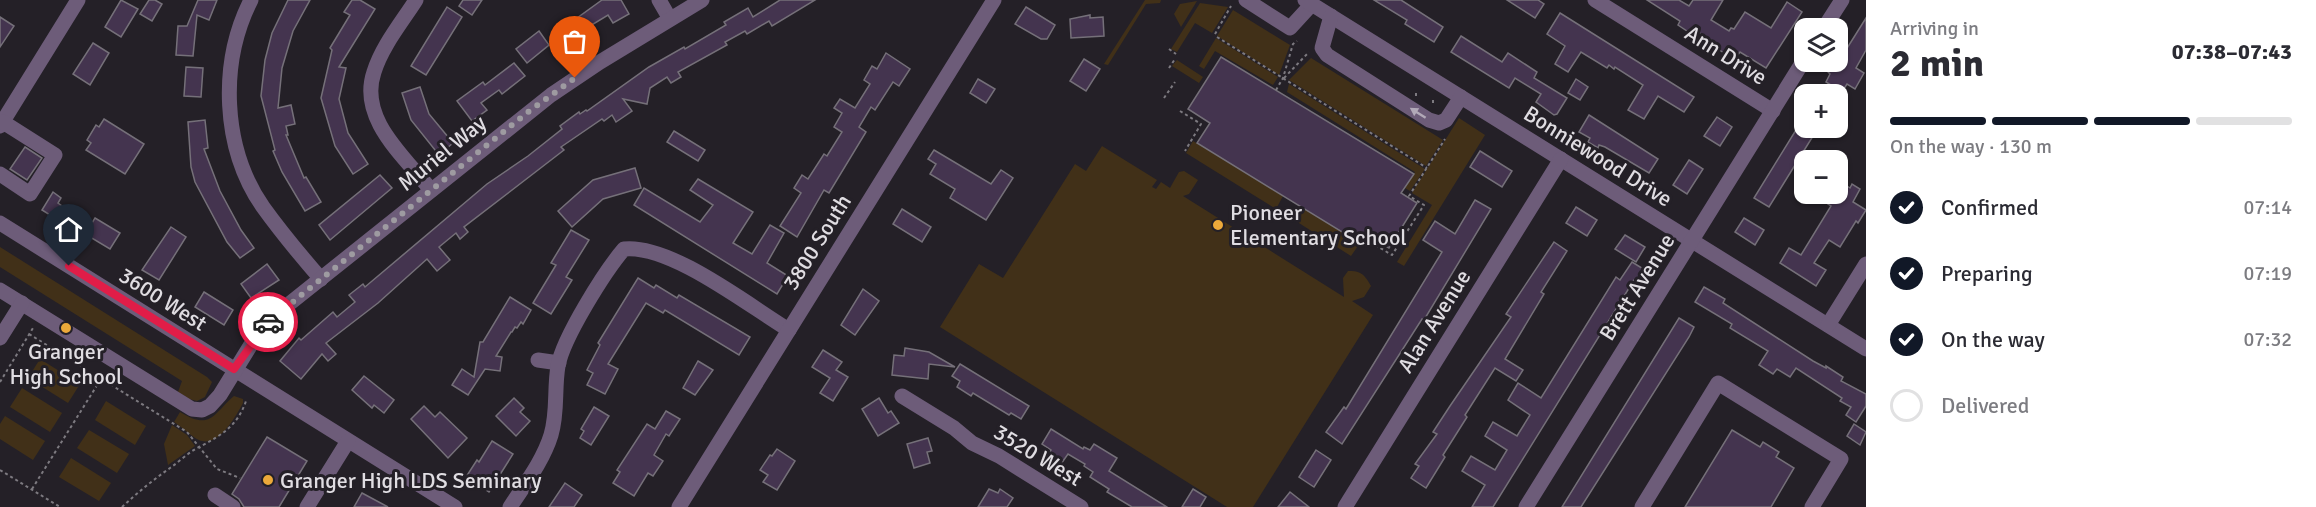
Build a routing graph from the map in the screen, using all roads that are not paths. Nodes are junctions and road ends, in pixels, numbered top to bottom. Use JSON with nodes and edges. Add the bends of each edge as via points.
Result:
{"nodes":[{"id":1,"x":78,"y":0,"type":"edge"},
{"id":2,"x":251,"y":0,"type":"edge"},
{"id":3,"x":416,"y":0,"type":"edge"},
{"id":4,"x":659,"y":0,"type":"edge"},
{"id":5,"x":702,"y":0,"type":"edge"},
{"id":6,"x":994,"y":0,"type":"edge"},
{"id":7,"x":1594,"y":0,"type":"edge"},
{"id":8,"x":1842,"y":0,"type":"edge"},
{"id":9,"x":1309,"y":2,"type":"edge"},
{"id":10,"x":1239,"y":3,"type":"edge"},
{"id":11,"x":1331,"y":16,"type":"junction"},
{"id":12,"x":1830,"y":18,"type":"edge"},
{"id":13,"x":670,"y":20,"type":"junction"},
{"id":14,"x":1797,"y":72,"type":"edge"},
{"id":15,"x":1461,"y":97,"type":"junction"},
{"id":16,"x":1773,"y":111,"type":"junction"},
{"id":17,"x":1,"y":124,"type":"edge"},
{"id":18,"x":1561,"y":159,"type":"junction"},
{"id":19,"x":0,"y":174,"type":"edge"},
{"id":20,"x":431,"y":190,"type":"junction"},
{"id":21,"x":0,"y":223,"type":"edge"},
{"id":22,"x":1692,"y":241,"type":"junction"},
{"id":23,"x":1866,"y":264,"type":"edge"},
{"id":24,"x":321,"y":279,"type":"junction"},
{"id":25,"x":0,"y":290,"type":"edge"},
{"id":26,"x":22,"y":303,"type":"junction"},
{"id":27,"x":1828,"y":326,"type":"junction"},
{"id":28,"x":789,"y":330,"type":"junction"},
{"id":29,"x":0,"y":339,"type":"edge"},
{"id":30,"x":1866,"y":349,"type":"edge"},
{"id":31,"x":538,"y":360,"type":"dead end"},
{"id":32,"x":559,"y":363,"type":"junction"},
{"id":33,"x":234,"y":369,"type":"junction"},
{"id":34,"x":902,"y":396,"type":"dead end"},
{"id":35,"x":348,"y":441,"type":"junction"},
{"id":36,"x":215,"y":495,"type":"dead end"},
{"id":37,"x":233,"y":507,"type":"edge"},
{"id":38,"x":307,"y":507,"type":"edge"},
{"id":39,"x":455,"y":507,"type":"edge"},
{"id":40,"x":510,"y":507,"type":"edge"},
{"id":41,"x":679,"y":507,"type":"edge"},
{"id":42,"x":1081,"y":507,"type":"edge"},
{"id":43,"x":1345,"y":507,"type":"edge"},
{"id":44,"x":1526,"y":507,"type":"edge"},
{"id":45,"x":1642,"y":507,"type":"edge"},
{"id":46,"x":1812,"y":507,"type":"edge"}],
"edges":[{"from":1,"to":17,"type":"street"},
{"from":2,"to":24,"type":"street","via":[[236,40],[231,71],[235,142],[263,207]]},
{"from":3,"to":20,"type":"street","via":[[377,64],[371,82],[371,102],[383,130]]},
{"from":4,"to":13,"type":"street"},
{"from":5,"to":13,"type":"street","name":"Muriel Way"},
{"from":6,"to":28,"type":"street","name":"3800 South"},
{"from":7,"to":16,"type":"street","name":"Ann Drive"},
{"from":8,"to":12,"type":"street"},
{"from":9,"to":10,"type":"street","via":[[1290,28]]},
{"from":9,"to":11,"type":"street","name":"Bonniewood Drive"},
{"from":11,"to":15,"type":"street","name":"Bonniewood Drive"},
{"from":15,"to":11,"type":"street","one_way":true,"via":[[1446,120],[1429,120],[1327,55],[1322,48]]},
{"from":13,"to":20,"type":"street","name":"Muriel Way","via":[[551,95]]},
{"from":14,"to":16,"type":"street","name":"Brett Avenue"},
{"from":15,"to":18,"type":"street","name":"Bonniewood Drive"},
{"from":16,"to":22,"type":"street","name":"Brett Avenue"},
{"from":17,"to":19,"type":"street","via":[[55,155],[30,194]]},
{"from":18,"to":22,"type":"street","name":"Bonniewood Drive"},
{"from":18,"to":43,"type":"street","name":"Alan Avenue"},
{"from":20,"to":24,"type":"street","name":"Muriel Way"},
{"from":21,"to":33,"type":"street","name":"3600 West"},
{"from":22,"to":27,"type":"street","name":"Bonniewood Drive"},
{"from":22,"to":44,"type":"street","name":"Brett Avenue"},
{"from":23,"to":27,"type":"street"},
{"from":24,"to":33,"type":"street","name":"Muriel Way","via":[[269,322]]},
{"from":25,"to":26,"type":"street","name":"Muriel Way"},
{"from":26,"to":29,"type":"street"},
{"from":26,"to":33,"type":"street","name":"Muriel Way","via":[[192,409],[210,406]]},
{"from":27,"to":30,"type":"street","name":"Bonniewood Drive"},
{"from":28,"to":32,"type":"street","via":[[680,263],[646,250],[624,249],[574,327]]},
{"from":28,"to":41,"type":"street","name":"3800 South"},
{"from":31,"to":32,"type":"street"},
{"from":32,"to":40,"type":"street","via":[[552,434]]},
{"from":33,"to":35,"type":"street","name":"3600 West"},
{"from":34,"to":42,"type":"street","name":"3520 West","via":[[972,443]]},
{"from":35,"to":38,"type":"street"},
{"from":35,"to":39,"type":"street","name":"3600 West"},
{"from":36,"to":37,"type":"street"},
{"from":45,"to":46,"type":"street","via":[[1719,383],[1841,459]]}]}
